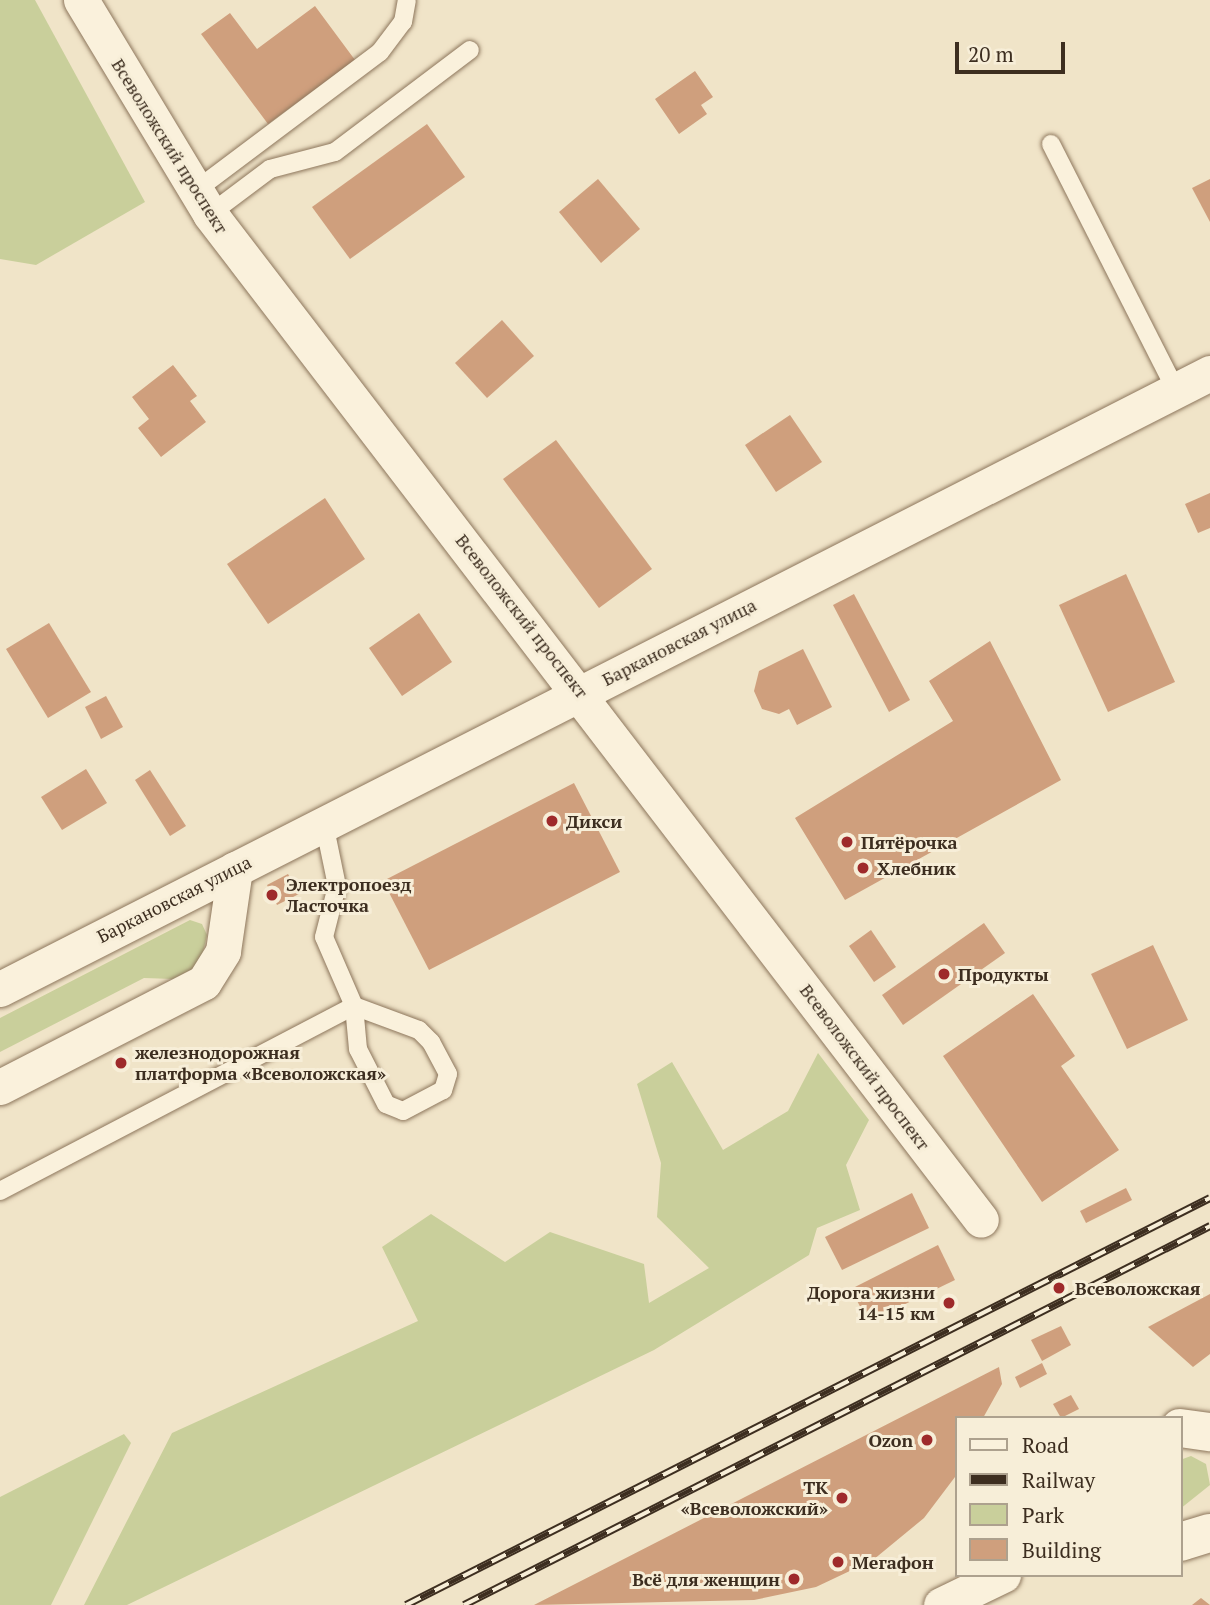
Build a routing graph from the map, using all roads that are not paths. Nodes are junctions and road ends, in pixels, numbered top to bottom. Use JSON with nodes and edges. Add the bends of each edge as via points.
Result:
{"nodes":[{"id":1,"x":407,"y":0,"type":"edge"},
{"id":2,"x":87,"y":12,"type":"edge"},
{"id":3,"x":470,"y":50,"type":"dead end"},
{"id":4,"x":1051,"y":144,"type":"dead end"},
{"id":5,"x":203,"y":203,"type":"junction"},
{"id":6,"x":1210,"y":373,"type":"edge"},
{"id":7,"x":1176,"y":390,"type":"junction"},
{"id":8,"x":580,"y":691,"type":"junction"},
{"id":9,"x":324,"y":823,"type":"junction"},
{"id":10,"x":234,"y":869,"type":"junction"},
{"id":11,"x":0,"y":989,"type":"edge"},
{"id":12,"x":354,"y":1006,"type":"junction"},
{"id":13,"x":0,"y":1087,"type":"edge"},
{"id":14,"x":0,"y":1191,"type":"edge"},
{"id":15,"x":981,"y":1220,"type":"dead end"},
{"id":16,"x":1182,"y":1427,"type":"edge"},
{"id":17,"x":1210,"y":1432,"type":"edge"},
{"id":18,"x":1210,"y":1533,"type":"edge"},
{"id":19,"x":1182,"y":1541,"type":"edge"},
{"id":20,"x":999,"y":1577,"type":"edge"},
{"id":21,"x":941,"y":1605,"type":"edge"}],
"edges":[{"from":1,"to":5,"type":"lane","via":[[404,22],[380,52]]},
{"from":2,"to":5,"type":"street","name":"Всеволожский проспект"},
{"from":3,"to":5,"type":"lane","via":[[335,152],[270,169]]},
{"from":4,"to":7,"type":"lane"},
{"from":5,"to":8,"type":"street","name":"Всеволожский проспект"},
{"from":6,"to":7,"type":"street","name":"Баркановская улица"},
{"from":7,"to":8,"type":"street","name":"Баркановская улица"},
{"from":8,"to":9,"type":"street","name":"Баркановская улица"},
{"from":8,"to":15,"type":"street","name":"Всеволожский проспект"},
{"from":9,"to":10,"type":"street","name":"Баркановская улица"},
{"from":9,"to":12,"type":"lane","via":[[337,886],[324,937]]},
{"from":10,"to":11,"type":"street","name":"Баркановская улица"},
{"from":10,"to":13,"type":"street","via":[[223,951],[204,982]]},
{"from":12,"to":12,"type":"lane","via":[[419,1030],[448,1073],[443,1090],[403,1111],[386,1104],[358,1049]]},
{"from":12,"to":14,"type":"lane"},
{"from":16,"to":17,"type":"street"},
{"from":18,"to":19,"type":"street"},
{"from":20,"to":21,"type":"street"}]}
